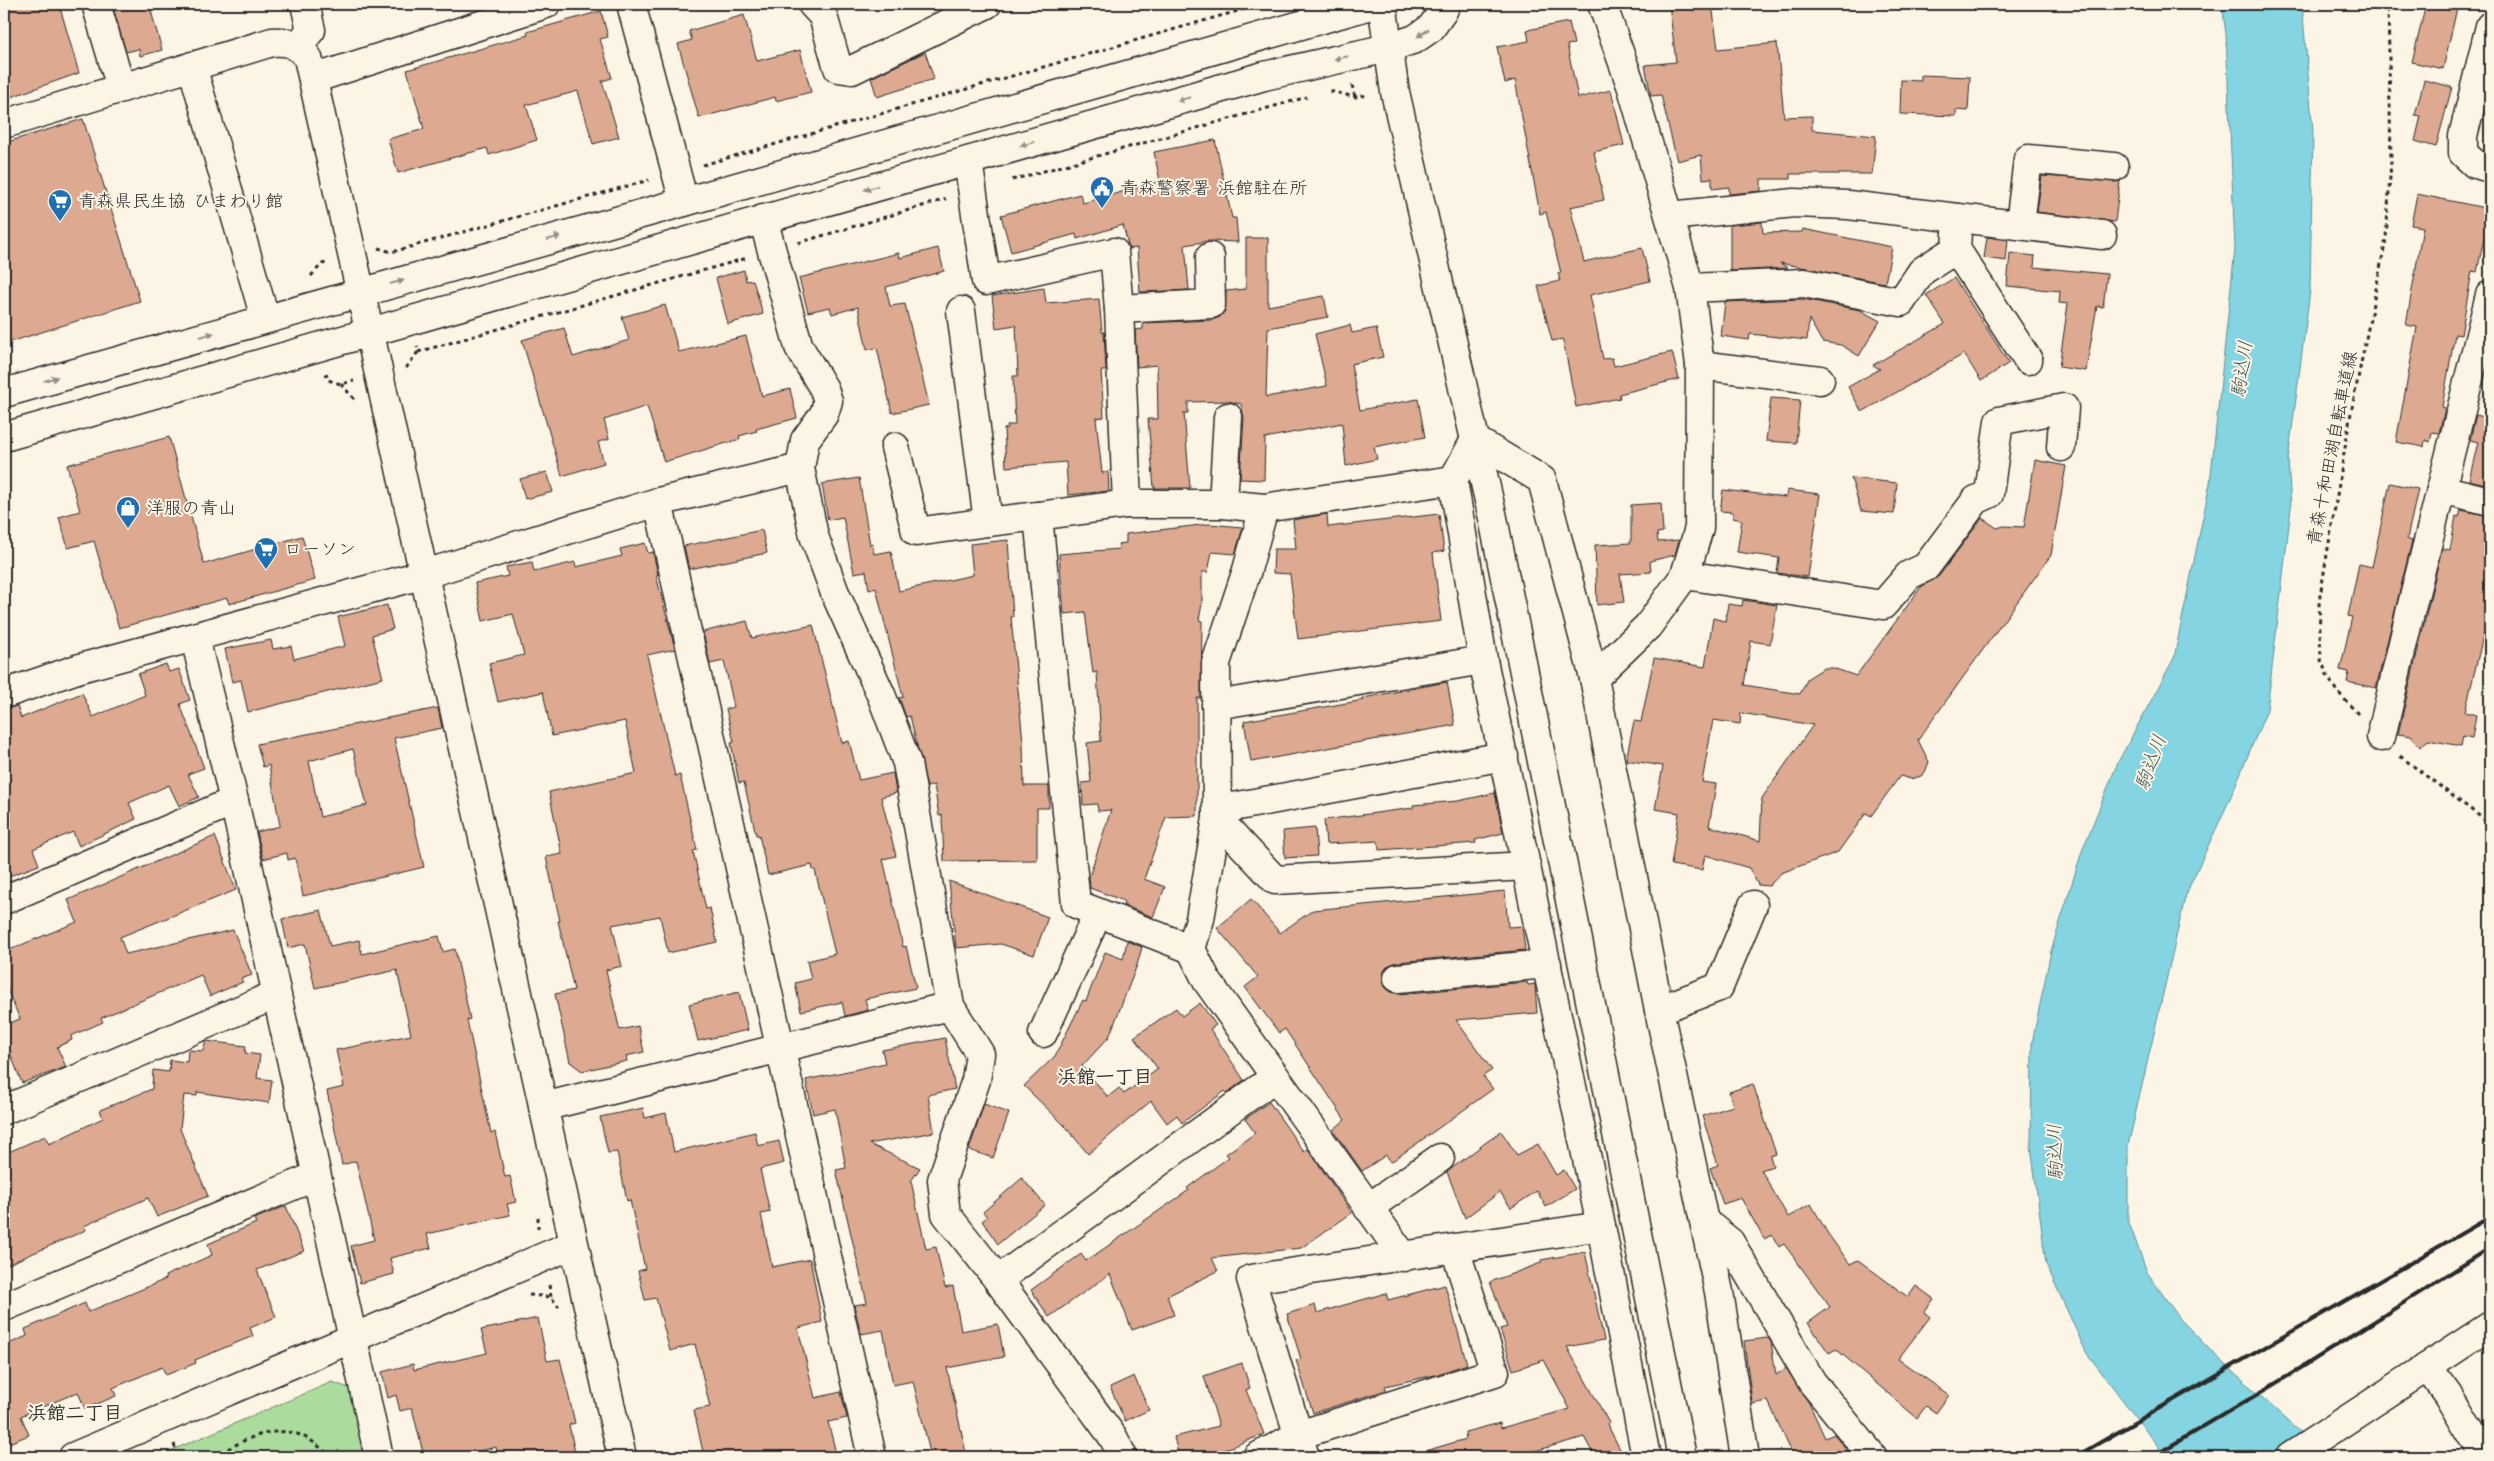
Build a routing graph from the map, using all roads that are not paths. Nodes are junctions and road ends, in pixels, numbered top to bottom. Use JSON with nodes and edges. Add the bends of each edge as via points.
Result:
{"nodes":[{"id":1,"x":96,"y":4,"type":"edge"},
{"id":2,"x":304,"y":4,"type":"edge"},
{"id":3,"x":546,"y":4,"type":"edge"},
{"id":4,"x":631,"y":4,"type":"edge"},
{"id":5,"x":812,"y":4,"type":"edge"},
{"id":6,"x":987,"y":4,"type":"edge"},
{"id":7,"x":1374,"y":4,"type":"edge"},
{"id":8,"x":1382,"y":4,"type":"edge"},
{"id":9,"x":1446,"y":4,"type":"edge"},
{"id":10,"x":1602,"y":4,"type":"edge"},
{"id":11,"x":2490,"y":26,"type":"edge"},
{"id":12,"x":298,"y":46,"type":"junction"},
{"id":13,"x":1388,"y":48,"type":"junction"},
{"id":14,"x":192,"y":66,"type":"junction"},
{"id":15,"x":313,"y":79,"type":"junction"},
{"id":16,"x":121,"y":88,"type":"junction"},
{"id":17,"x":4,"y":124,"type":"edge"},
{"id":18,"x":968,"y":161,"type":"junction"},
{"id":19,"x":2114,"y":167,"type":"dead end"},
{"id":20,"x":2490,"y":168,"type":"edge"},
{"id":21,"x":684,"y":202,"type":"junction"},
{"id":22,"x":1670,"y":216,"type":"junction"},
{"id":23,"x":1958,"y":218,"type":"junction"},
{"id":24,"x":763,"y":219,"type":"junction"},
{"id":25,"x":2020,"y":224,"type":"junction"},
{"id":26,"x":2102,"y":235,"type":"dead end"},
{"id":27,"x":1956,"y":250,"type":"junction"},
{"id":28,"x":1210,"y":257,"type":"dead end"},
{"id":29,"x":1690,"y":288,"type":"junction"},
{"id":30,"x":359,"y":293,"type":"junction"},
{"id":31,"x":2489,"y":306,"type":"edge"},
{"id":32,"x":1119,"y":309,"type":"junction"},
{"id":33,"x":961,"y":311,"type":"dead end"},
{"id":34,"x":265,"y":318,"type":"junction"},
{"id":35,"x":370,"y":332,"type":"junction"},
{"id":36,"x":2028,"y":360,"type":"dead end"},
{"id":37,"x":1700,"y":365,"type":"junction"},
{"id":38,"x":1820,"y":380,"type":"dead end"},
{"id":39,"x":4,"y":393,"type":"edge"},
{"id":40,"x":1228,"y":417,"type":"dead end"},
{"id":41,"x":4,"y":437,"type":"edge"},
{"id":42,"x":1475,"y":440,"type":"junction"},
{"id":43,"x":2061,"y":447,"type":"dead end"},
{"id":44,"x":895,"y":448,"type":"dead end"},
{"id":45,"x":800,"y":468,"type":"junction"},
{"id":46,"x":1453,"y":480,"type":"junction"},
{"id":47,"x":2441,"y":489,"type":"junction"},
{"id":48,"x":2490,"y":501,"type":"edge"},
{"id":49,"x":658,"y":502,"type":"junction"},
{"id":50,"x":1127,"y":504,"type":"junction"},
{"id":51,"x":1224,"y":504,"type":"junction"},
{"id":52,"x":1264,"y":508,"type":"junction"},
{"id":53,"x":1038,"y":516,"type":"junction"},
{"id":54,"x":988,"y":522,"type":"junction"},
{"id":55,"x":424,"y":574,"type":"junction"},
{"id":56,"x":1685,"y":575,"type":"junction"},
{"id":57,"x":196,"y":638,"type":"junction"},
{"id":58,"x":1483,"y":660,"type":"junction"},
{"id":59,"x":1594,"y":678,"type":"junction"},
{"id":60,"x":4,"y":694,"type":"edge"},
{"id":61,"x":1216,"y":706,"type":"junction"},
{"id":62,"x":2381,"y":737,"type":"road end"},
{"id":63,"x":1504,"y":756,"type":"junction"},
{"id":64,"x":234,"y":800,"type":"junction"},
{"id":65,"x":1217,"y":814,"type":"junction"},
{"id":66,"x":1526,"y":866,"type":"junction"},
{"id":67,"x":4,"y":900,"type":"edge"},
{"id":68,"x":1753,"y":905,"type":"dead end"},
{"id":69,"x":1098,"y":913,"type":"junction"},
{"id":70,"x":1191,"y":949,"type":"junction"},
{"id":71,"x":1547,"y":964,"type":"junction"},
{"id":72,"x":1398,"y":978,"type":"dead end"},
{"id":73,"x":275,"y":995,"type":"junction"},
{"id":74,"x":950,"y":1006,"type":"junction"},
{"id":75,"x":1659,"y":1010,"type":"junction"},
{"id":76,"x":1043,"y":1033,"type":"dead end"},
{"id":77,"x":780,"y":1048,"type":"junction"},
{"id":78,"x":1275,"y":1077,"type":"junction"},
{"id":79,"x":543,"y":1107,"type":"junction"},
{"id":80,"x":4,"y":1110,"type":"edge"},
{"id":81,"x":1440,"y":1158,"type":"dead end"},
{"id":82,"x":316,"y":1176,"type":"junction"},
{"id":83,"x":1368,"y":1208,"type":"junction"},
{"id":84,"x":1705,"y":1222,"type":"junction"},
{"id":85,"x":1601,"y":1226,"type":"junction"},
{"id":86,"x":572,"y":1245,"type":"junction"},
{"id":87,"x":1455,"y":1249,"type":"junction"},
{"id":88,"x":1404,"y":1258,"type":"junction"},
{"id":89,"x":998,"y":1280,"type":"junction"},
{"id":90,"x":4,"y":1307,"type":"edge"},
{"id":91,"x":2490,"y":1326,"type":"edge"},
{"id":92,"x":352,"y":1338,"type":"junction"},
{"id":93,"x":2427,"y":1367,"type":"junction"},
{"id":94,"x":1302,"y":1446,"type":"edge"},
{"id":95,"x":73,"y":1457,"type":"edge"},
{"id":96,"x":379,"y":1457,"type":"edge"},
{"id":97,"x":622,"y":1457,"type":"edge"},
{"id":98,"x":872,"y":1457,"type":"edge"},
{"id":99,"x":1123,"y":1457,"type":"edge"},
{"id":100,"x":1258,"y":1457,"type":"edge"},
{"id":101,"x":1646,"y":1457,"type":"edge"},
{"id":102,"x":1682,"y":1457,"type":"edge"},
{"id":103,"x":1745,"y":1457,"type":"edge"},
{"id":104,"x":1873,"y":1457,"type":"edge"},
{"id":105,"x":2290,"y":1457,"type":"edge"},
{"id":106,"x":2485,"y":1457,"type":"edge"}],
"edges":[{"from":1,"to":16,"type":"street"},
{"from":2,"to":12,"type":"street","via":[[311,30]]},
{"from":3,"to":15,"type":"street"},
{"from":4,"to":21,"type":"street"},
{"from":5,"to":6,"type":"street","via":[[823,16],[838,68],[852,70]]},
{"from":7,"to":21,"type":"street"},
{"from":8,"to":13,"type":"street"},
{"from":9,"to":13,"type":"street","one_way":true,"via":[[1438,20],[1425,33]]},
{"from":10,"to":22,"type":"street","via":[[1632,88]]},
{"from":11,"to":20,"type":"street","via":[[2463,136],[2463,153],[2475,164]]},
{"from":12,"to":14,"type":"street","via":[[287,41],[272,42]]},
{"from":12,"to":15,"type":"street","via":[[308,58]]},
{"from":13,"to":18,"type":"street","one_way":true,"via":[[1264,76]]},
{"from":13,"to":42,"type":"street","via":[[1395,92]]},
{"from":14,"to":16,"type":"street"},
{"from":14,"to":34,"type":"street"},
{"from":15,"to":30,"type":"street"},
{"from":16,"to":17,"type":"street"},
{"from":18,"to":24,"type":"street","one_way":true},
{"from":18,"to":32,"type":"street","via":[[986,281],[1114,252]]},
{"from":19,"to":25,"type":"street","via":[[2028,159]]},
{"from":30,"to":21,"type":"street","one_way":true},
{"from":22,"to":23,"type":"street","via":[[1794,203],[1848,205]]},
{"from":22,"to":29,"type":"street"},
{"from":23,"to":25,"type":"street"},
{"from":23,"to":27,"type":"street"},
{"from":24,"to":35,"type":"street"},
{"from":24,"to":45,"type":"street","via":[[799,348],[828,401],[824,414],[806,440]]},
{"from":25,"to":26,"type":"street"},
{"from":27,"to":29,"type":"street","via":[[1922,271],[1901,302],[1804,283]]},
{"from":27,"to":36,"type":"street"},
{"from":28,"to":32,"type":"street","via":[[1211,304]]},
{"from":29,"to":37,"type":"street"},
{"from":30,"to":34,"type":"street"},
{"from":30,"to":35,"type":"street"},
{"from":31,"to":47,"type":"street"},
{"from":32,"to":50,"type":"street"},
{"from":33,"to":54,"type":"street"},
{"from":39,"to":34,"type":"street","one_way":true},
{"from":35,"to":41,"type":"street"},
{"from":35,"to":55,"type":"street"},
{"from":37,"to":38,"type":"street"},
{"from":37,"to":56,"type":"street","via":[[1699,528]]},
{"from":40,"to":51,"type":"street"},
{"from":42,"to":46,"type":"street"},
{"from":42,"to":59,"type":"street","via":[[1542,480]]},
{"from":42,"to":102,"type":"street"},
{"from":43,"to":56,"type":"street","via":[[2064,408],[1999,421],[1989,494],[1976,500],[1926,568],[1909,575],[1883,605]]},
{"from":44,"to":54,"type":"street","via":[[916,532]]},
{"from":45,"to":49,"type":"street"},
{"from":45,"to":74,"type":"street","via":[[814,536],[907,763]]},
{"from":46,"to":52,"type":"street"},
{"from":46,"to":58,"type":"street"},
{"from":47,"to":48,"type":"street"},
{"from":47,"to":62,"type":"street"},
{"from":49,"to":55,"type":"street"},
{"from":49,"to":77,"type":"street"},
{"from":50,"to":51,"type":"street"},
{"from":50,"to":53,"type":"street"},
{"from":51,"to":52,"type":"street"},
{"from":52,"to":61,"type":"street","via":[[1216,663]]},
{"from":53,"to":54,"type":"street"},
{"from":53,"to":69,"type":"street","via":[[1076,904]]},
{"from":55,"to":57,"type":"street"},
{"from":55,"to":79,"type":"street"},
{"from":56,"to":59,"type":"street","via":[[1648,626]]},
{"from":57,"to":60,"type":"street","via":[[80,668]]},
{"from":57,"to":64,"type":"street"},
{"from":58,"to":61,"type":"street"},
{"from":58,"to":63,"type":"street"},
{"from":59,"to":75,"type":"street"},
{"from":61,"to":65,"type":"street"},
{"from":63,"to":65,"type":"street"},
{"from":63,"to":66,"type":"street"},
{"from":64,"to":67,"type":"street"},
{"from":64,"to":73,"type":"street"},
{"from":65,"to":66,"type":"street","via":[[1275,880]]},
{"from":65,"to":70,"type":"street","via":[[1200,918]]},
{"from":66,"to":71,"type":"street"},
{"from":68,"to":75,"type":"street","via":[[1719,987]]},
{"from":69,"to":70,"type":"street"},
{"from":69,"to":76,"type":"street"},
{"from":70,"to":78,"type":"street","via":[[1207,981]]},
{"from":71,"to":72,"type":"street"},
{"from":71,"to":85,"type":"street"},
{"from":73,"to":80,"type":"street"},
{"from":73,"to":82,"type":"street"},
{"from":74,"to":77,"type":"street"},
{"from":74,"to":89,"type":"street","via":[[980,1054],[976,1080],[942,1180],[946,1214]]},
{"from":75,"to":84,"type":"street"},
{"from":77,"to":79,"type":"street"},
{"from":77,"to":98,"type":"street"},
{"from":78,"to":83,"type":"street"},
{"from":78,"to":89,"type":"street"},
{"from":79,"to":86,"type":"street"},
{"from":81,"to":83,"type":"street"},
{"from":82,"to":90,"type":"street"},
{"from":82,"to":92,"type":"street"},
{"from":83,"to":88,"type":"street"},
{"from":84,"to":103,"type":"street"},
{"from":84,"to":104,"type":"street","via":[[1730,1242],[1812,1382]]},
{"from":85,"to":87,"type":"street"},
{"from":85,"to":101,"type":"street"},
{"from":86,"to":92,"type":"street"},
{"from":86,"to":97,"type":"street"},
{"from":87,"to":88,"type":"street"},
{"from":87,"to":94,"type":"street","via":[[1495,1372]]},
{"from":88,"to":94,"type":"street","via":[[1251,1279]]},
{"from":89,"to":99,"type":"street","via":[[1113,1437]]},
{"from":91,"to":93,"type":"street"},
{"from":92,"to":95,"type":"street"},
{"from":92,"to":96,"type":"street"},
{"from":93,"to":105,"type":"street"},
{"from":93,"to":106,"type":"street","via":[[2448,1394]]},
{"from":94,"to":100,"type":"street"}]}
